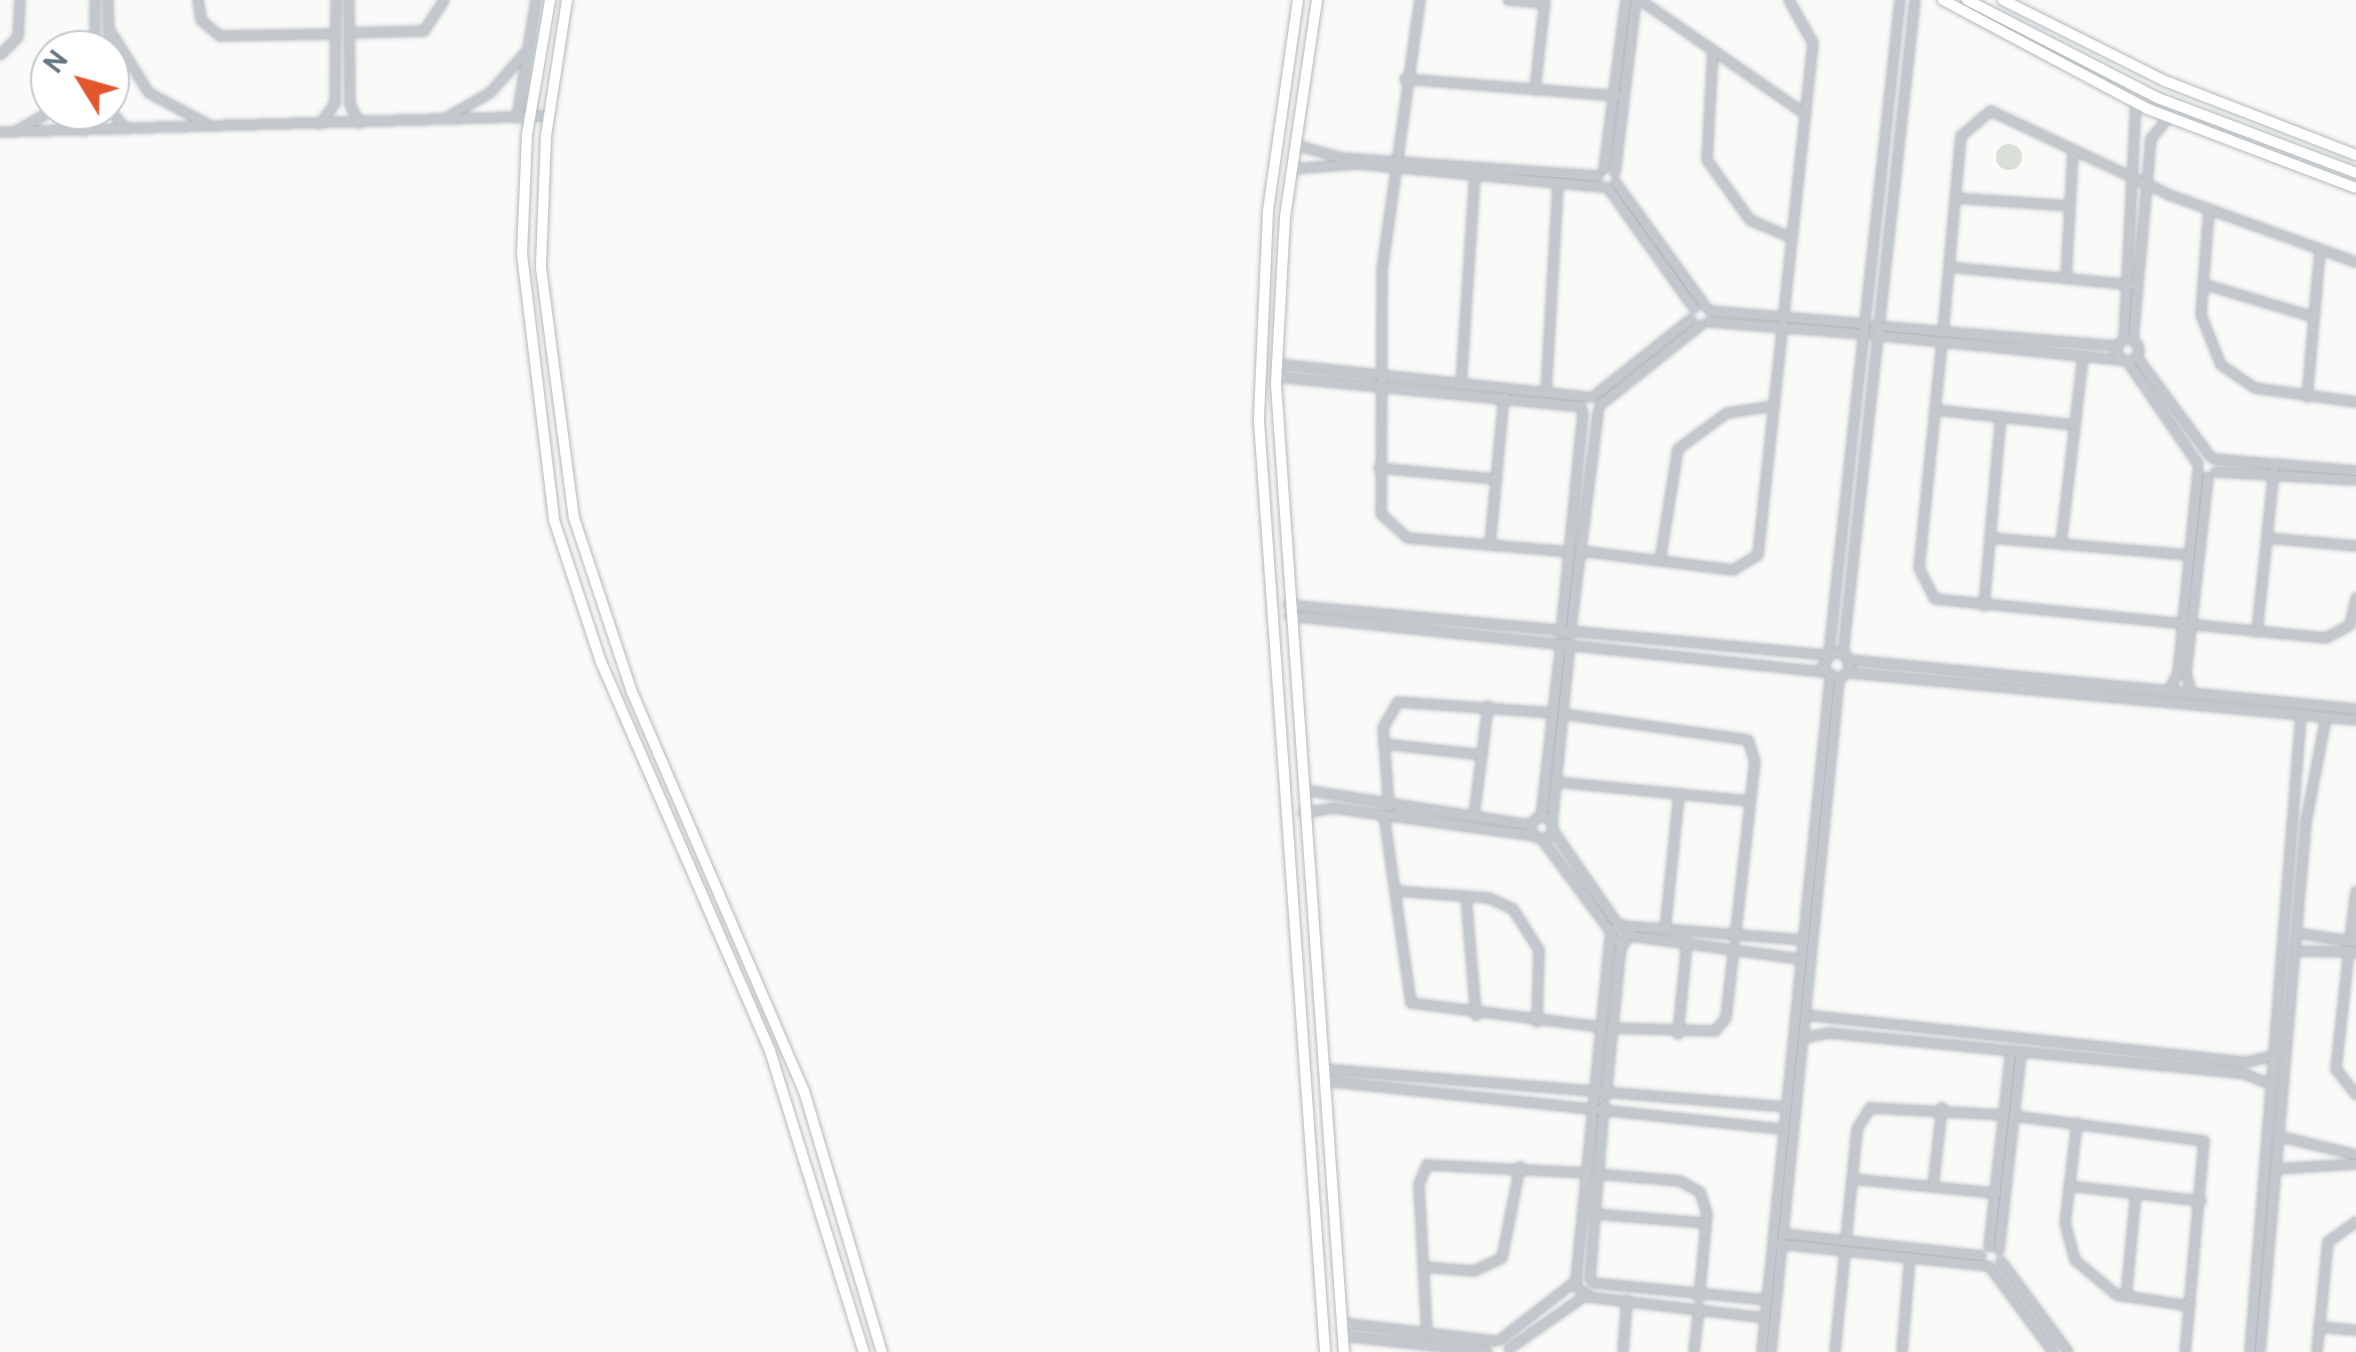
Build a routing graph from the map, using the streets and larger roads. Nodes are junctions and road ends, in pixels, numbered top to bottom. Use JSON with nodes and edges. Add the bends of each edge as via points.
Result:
{"nodes":[{"id":1,"x":20,"y":0,"type":"edge"},
{"id":2,"x":95,"y":0,"type":"edge"},
{"id":3,"x":108,"y":0,"type":"edge"},
{"id":4,"x":198,"y":0,"type":"edge"},
{"id":5,"x":336,"y":0,"type":"edge"},
{"id":6,"x":349,"y":0,"type":"edge"},
{"id":7,"x":444,"y":0,"type":"edge"},
{"id":8,"x":536,"y":0,"type":"edge"},
{"id":9,"x":550,"y":0,"type":"edge"},
{"id":10,"x":567,"y":0,"type":"edge"},
{"id":11,"x":1298,"y":0,"type":"edge"},
{"id":12,"x":1317,"y":0,"type":"edge"},
{"id":13,"x":1420,"y":0,"type":"edge"},
{"id":14,"x":1508,"y":0,"type":"edge"},
{"id":15,"x":1626,"y":0,"type":"edge"},
{"id":16,"x":1638,"y":0,"type":"edge"},
{"id":17,"x":1790,"y":0,"type":"edge"},
{"id":18,"x":1900,"y":0,"type":"edge"},
{"id":19,"x":1915,"y":0,"type":"edge"},
{"id":20,"x":1943,"y":0,"type":"edge"},
{"id":21,"x":1968,"y":0,"type":"edge"},
{"id":22,"x":2004,"y":0,"type":"edge"},
{"id":23,"x":1545,"y":2,"type":"edge"},
{"id":24,"x":108,"y":29,"type":"joint"},
{"id":25,"x":96,"y":30,"type":"edge"},
{"id":26,"x":349,"y":33,"type":"junction"},
{"id":27,"x":336,"y":34,"type":"junction"},
{"id":28,"x":528,"y":48,"type":"junction"},
{"id":29,"x":1713,"y":50,"type":"junction"},
{"id":30,"x":0,"y":55,"type":"edge"},
{"id":31,"x":1285,"y":72,"type":"junction"},
{"id":32,"x":1304,"y":73,"type":"junction"},
{"id":33,"x":1405,"y":79,"type":"junction"},
{"id":34,"x":1535,"y":90,"type":"junction"},
{"id":35,"x":1616,"y":96,"type":"junction"},
{"id":36,"x":336,"y":98,"type":"junction"},
{"id":37,"x":350,"y":98,"type":"junction"},
{"id":38,"x":2136,"y":104,"type":"junction"},
{"id":39,"x":1280,"y":108,"type":"junction"},
{"id":40,"x":1299,"y":110,"type":"junction"},
{"id":41,"x":1805,"y":114,"type":"junction"},
{"id":42,"x":549,"y":116,"type":"junction"},
{"id":43,"x":524,"y":117,"type":"junction"},
{"id":44,"x":2168,"y":118,"type":"junction"},
{"id":45,"x":439,"y":121,"type":"junction"},
{"id":46,"x":30,"y":123,"type":"edge"},
{"id":47,"x":360,"y":123,"type":"junction"},
{"id":48,"x":320,"y":124,"type":"junction"},
{"id":49,"x":216,"y":127,"type":"junction"},
{"id":50,"x":130,"y":129,"type":"edge"},
{"id":51,"x":84,"y":130,"type":"edge"},
{"id":52,"x":0,"y":132,"type":"edge"},
{"id":53,"x":14,"y":132,"type":"junction"},
{"id":54,"x":1294,"y":144,"type":"junction"},
{"id":55,"x":2073,"y":151,"type":"junction"},
{"id":56,"x":2353,"y":154,"type":"edge"},
{"id":57,"x":1393,"y":162,"type":"junction"},
{"id":58,"x":1291,"y":169,"type":"junction"},
{"id":59,"x":2350,"y":172,"type":"edge"},
{"id":60,"x":1601,"y":173,"type":"junction"},
{"id":61,"x":1476,"y":174,"type":"junction"},
{"id":62,"x":524,"y":175,"type":"junction"},
{"id":63,"x":542,"y":175,"type":"junction"},
{"id":64,"x":1558,"y":182,"type":"junction"},
{"id":65,"x":1610,"y":183,"type":"junction"},
{"id":66,"x":2142,"y":184,"type":"junction"},
{"id":67,"x":2356,"y":188,"type":"edge"},
{"id":68,"x":1956,"y":198,"type":"junction"},
{"id":69,"x":2070,"y":206,"type":"junction"},
{"id":70,"x":2209,"y":210,"type":"junction"},
{"id":71,"x":1880,"y":230,"type":"junction"},
{"id":72,"x":1792,"y":238,"type":"junction"},
{"id":73,"x":2320,"y":251,"type":"junction"},
{"id":74,"x":1666,"y":259,"type":"junction"},
{"id":75,"x":2356,"y":262,"type":"edge"},
{"id":76,"x":1949,"y":266,"type":"junction"},
{"id":77,"x":2066,"y":278,"type":"junction"},
{"id":78,"x":2203,"y":284,"type":"junction"},
{"id":79,"x":2131,"y":285,"type":"junction"},
{"id":80,"x":1694,"y":308,"type":"junction"},
{"id":81,"x":1706,"y":316,"type":"junction"},
{"id":82,"x":2314,"y":317,"type":"junction"},
{"id":83,"x":1691,"y":319,"type":"junction"},
{"id":84,"x":1782,"y":322,"type":"junction"},
{"id":85,"x":1869,"y":331,"type":"junction"},
{"id":86,"x":1942,"y":337,"type":"junction"},
{"id":87,"x":2125,"y":342,"type":"junction"},
{"id":88,"x":2083,"y":356,"type":"junction"},
{"id":89,"x":2137,"y":357,"type":"junction"},
{"id":90,"x":2124,"y":360,"type":"junction"},
{"id":91,"x":1277,"y":364,"type":"junction"},
{"id":92,"x":1378,"y":376,"type":"junction"},
{"id":93,"x":1276,"y":377,"type":"junction"},
{"id":94,"x":1462,"y":385,"type":"junction"},
{"id":95,"x":1378,"y":387,"type":"junction"},
{"id":96,"x":1546,"y":393,"type":"junction"},
{"id":97,"x":1504,"y":397,"type":"junction"},
{"id":98,"x":1590,"y":397,"type":"junction"},
{"id":99,"x":2307,"y":397,"type":"junction"},
{"id":100,"x":2356,"y":402,"type":"edge"},
{"id":101,"x":1774,"y":406,"type":"junction"},
{"id":102,"x":1599,"y":409,"type":"junction"},
{"id":103,"x":1582,"y":410,"type":"junction"},
{"id":104,"x":1935,"y":410,"type":"junction"},
{"id":105,"x":2001,"y":417,"type":"junction"},
{"id":106,"x":2075,"y":424,"type":"junction"},
{"id":107,"x":1858,"y":439,"type":"junction"},
{"id":108,"x":2212,"y":458,"type":"junction"},
{"id":109,"x":1379,"y":468,"type":"junction"},
{"id":110,"x":2198,"y":468,"type":"junction"},
{"id":111,"x":2356,"y":471,"type":"edge"},
{"id":112,"x":2274,"y":472,"type":"junction"},
{"id":113,"x":2212,"y":474,"type":"junction"},
{"id":114,"x":1496,"y":479,"type":"junction"},
{"id":115,"x":2356,"y":480,"type":"edge"},
{"id":116,"x":1990,"y":538,"type":"junction"},
{"id":117,"x":2267,"y":538,"type":"junction"},
{"id":118,"x":2061,"y":544,"type":"junction"},
{"id":119,"x":1490,"y":545,"type":"junction"},
{"id":120,"x":2356,"y":546,"type":"edge"},
{"id":121,"x":1575,"y":549,"type":"junction"},
{"id":122,"x":2188,"y":555,"type":"junction"},
{"id":123,"x":1660,"y":561,"type":"junction"},
{"id":124,"x":2356,"y":598,"type":"edge"},
{"id":125,"x":1984,"y":606,"type":"junction"},
{"id":126,"x":1288,"y":611,"type":"junction"},
{"id":127,"x":1449,"y":624,"type":"junction"},
{"id":128,"x":2186,"y":625,"type":"junction"},
{"id":129,"x":2257,"y":632,"type":"junction"},
{"id":130,"x":1448,"y":634,"type":"junction"},
{"id":131,"x":1565,"y":639,"type":"junction"},
{"id":132,"x":1708,"y":653,"type":"junction"},
{"id":133,"x":1827,"y":654,"type":"junction"},
{"id":134,"x":1846,"y":656,"type":"junction"},
{"id":135,"x":1849,"y":673,"type":"junction"},
{"id":136,"x":1830,"y":677,"type":"junction"},
{"id":137,"x":2027,"y":679,"type":"junction"},
{"id":138,"x":2026,"y":690,"type":"junction"},
{"id":139,"x":2168,"y":692,"type":"junction"},
{"id":140,"x":2192,"y":694,"type":"junction"},
{"id":141,"x":1488,"y":706,"type":"junction"},
{"id":142,"x":2338,"y":708,"type":"junction"},
{"id":143,"x":2356,"y":709,"type":"edge"},
{"id":144,"x":1559,"y":714,"type":"junction"},
{"id":145,"x":2301,"y":715,"type":"junction"},
{"id":146,"x":2326,"y":718,"type":"junction"},
{"id":147,"x":2336,"y":718,"type":"junction"},
{"id":148,"x":2356,"y":720,"type":"edge"},
{"id":149,"x":1297,"y":737,"type":"junction"},
{"id":150,"x":1280,"y":739,"type":"junction"},
{"id":151,"x":1384,"y":744,"type":"junction"},
{"id":152,"x":1482,"y":755,"type":"junction"},
{"id":153,"x":1554,"y":760,"type":"junction"},
{"id":154,"x":1300,"y":774,"type":"junction"},
{"id":155,"x":1282,"y":777,"type":"junction"},
{"id":156,"x":1556,"y":782,"type":"junction"},
{"id":157,"x":1302,"y":789,"type":"junction"},
{"id":158,"x":1679,"y":794,"type":"junction"},
{"id":159,"x":1750,"y":801,"type":"junction"},
{"id":160,"x":1386,"y":811,"type":"junction"},
{"id":161,"x":1303,"y":814,"type":"junction"},
{"id":162,"x":1474,"y":816,"type":"junction"},
{"id":163,"x":1541,"y":817,"type":"junction"},
{"id":164,"x":1442,"y":818,"type":"junction"},
{"id":165,"x":2302,"y":822,"type":"junction"},
{"id":166,"x":1531,"y":825,"type":"junction"},
{"id":167,"x":1552,"y":826,"type":"junction"},
{"id":168,"x":1538,"y":838,"type":"junction"},
{"id":169,"x":1817,"y":847,"type":"junction"},
{"id":170,"x":2356,"y":890,"type":"edge"},
{"id":171,"x":1396,"y":891,"type":"junction"},
{"id":172,"x":1466,"y":896,"type":"junction"},
{"id":173,"x":1617,"y":930,"type":"junction"},
{"id":174,"x":1666,"y":930,"type":"junction"},
{"id":175,"x":2296,"y":933,"type":"junction"},
{"id":176,"x":1630,"y":936,"type":"junction"},
{"id":177,"x":1803,"y":940,"type":"junction"},
{"id":178,"x":1688,"y":942,"type":"junction"},
{"id":179,"x":1735,"y":942,"type":"junction"},
{"id":180,"x":1621,"y":944,"type":"junction"},
{"id":181,"x":2353,"y":947,"type":"edge"},
{"id":182,"x":2294,"y":951,"type":"junction"},
{"id":183,"x":1801,"y":959,"type":"junction"},
{"id":184,"x":1804,"y":1015,"type":"junction"},
{"id":185,"x":1476,"y":1016,"type":"junction"},
{"id":186,"x":1536,"y":1022,"type":"junction"},
{"id":187,"x":1607,"y":1028,"type":"junction"},
{"id":188,"x":1911,"y":1032,"type":"junction"},
{"id":189,"x":1678,"y":1034,"type":"junction"},
{"id":190,"x":1803,"y":1038,"type":"junction"},
{"id":191,"x":1910,"y":1042,"type":"junction"},
{"id":192,"x":2118,"y":1050,"type":"junction"},
{"id":193,"x":2016,"y":1053,"type":"junction"},
{"id":194,"x":2274,"y":1056,"type":"junction"},
{"id":195,"x":2116,"y":1062,"type":"junction"},
{"id":196,"x":1323,"y":1075,"type":"junction"},
{"id":197,"x":1427,"y":1080,"type":"junction"},
{"id":198,"x":2272,"y":1086,"type":"junction"},
{"id":199,"x":1426,"y":1090,"type":"junction"},
{"id":200,"x":1488,"y":1091,"type":"junction"},
{"id":201,"x":1595,"y":1095,"type":"junction"},
{"id":202,"x":2356,"y":1095,"type":"edge"},
{"id":203,"x":1606,"y":1096,"type":"junction"},
{"id":204,"x":1790,"y":1103,"type":"junction"},
{"id":205,"x":1594,"y":1106,"type":"junction"},
{"id":206,"x":1604,"y":1106,"type":"junction"},
{"id":207,"x":1676,"y":1108,"type":"junction"},
{"id":208,"x":1942,"y":1108,"type":"junction"},
{"id":209,"x":2009,"y":1116,"type":"junction"},
{"id":210,"x":2077,"y":1123,"type":"junction"},
{"id":211,"x":1784,"y":1129,"type":"junction"},
{"id":212,"x":2278,"y":1136,"type":"junction"},
{"id":213,"x":2356,"y":1155,"type":"edge"},
{"id":214,"x":2356,"y":1164,"type":"edge"},
{"id":215,"x":1520,"y":1168,"type":"junction"},
{"id":216,"x":2276,"y":1169,"type":"junction"},
{"id":217,"x":1592,"y":1174,"type":"junction"},
{"id":218,"x":1852,"y":1179,"type":"junction"},
{"id":219,"x":2068,"y":1186,"type":"junction"},
{"id":220,"x":1933,"y":1187,"type":"junction"},
{"id":221,"x":1996,"y":1193,"type":"junction"},
{"id":222,"x":2136,"y":1194,"type":"junction"},
{"id":223,"x":2201,"y":1200,"type":"junction"},
{"id":224,"x":1594,"y":1214,"type":"junction"},
{"id":225,"x":2267,"y":1217,"type":"junction"},
{"id":226,"x":2356,"y":1222,"type":"edge"},
{"id":227,"x":1706,"y":1223,"type":"junction"},
{"id":228,"x":1783,"y":1234,"type":"junction"},
{"id":229,"x":1846,"y":1240,"type":"junction"},
{"id":230,"x":1777,"y":1244,"type":"junction"},
{"id":231,"x":1994,"y":1248,"type":"junction"},
{"id":232,"x":1845,"y":1251,"type":"junction"},
{"id":233,"x":1981,"y":1256,"type":"junction"},
{"id":234,"x":1910,"y":1258,"type":"junction"},
{"id":235,"x":2001,"y":1261,"type":"junction"},
{"id":236,"x":1423,"y":1267,"type":"junction"},
{"id":237,"x":1989,"y":1267,"type":"junction"},
{"id":238,"x":1592,"y":1281,"type":"junction"},
{"id":239,"x":1575,"y":1283,"type":"junction"},
{"id":240,"x":2126,"y":1297,"type":"junction"},
{"id":241,"x":1585,"y":1298,"type":"junction"},
{"id":242,"x":1627,"y":1300,"type":"junction"},
{"id":243,"x":1767,"y":1300,"type":"junction"},
{"id":244,"x":1699,"y":1303,"type":"junction"},
{"id":245,"x":2190,"y":1306,"type":"junction"},
{"id":246,"x":1765,"y":1318,"type":"junction"},
{"id":247,"x":2320,"y":1327,"type":"junction"},
{"id":248,"x":1343,"y":1329,"type":"junction"},
{"id":249,"x":2356,"y":1330,"type":"edge"},
{"id":250,"x":1497,"y":1341,"type":"junction"},
{"id":251,"x":1428,"y":1343,"type":"edge"},
{"id":252,"x":1508,"y":1350,"type":"edge"},
{"id":253,"x":864,"y":1352,"type":"edge"},
{"id":254,"x":882,"y":1352,"type":"edge"},
{"id":255,"x":1324,"y":1352,"type":"edge"},
{"id":256,"x":1344,"y":1352,"type":"edge"},
{"id":257,"x":1488,"y":1352,"type":"edge"},
{"id":258,"x":1622,"y":1352,"type":"edge"},
{"id":259,"x":1694,"y":1352,"type":"edge"},
{"id":260,"x":1762,"y":1352,"type":"edge"},
{"id":261,"x":1771,"y":1352,"type":"edge"},
{"id":262,"x":1835,"y":1352,"type":"edge"},
{"id":263,"x":1902,"y":1352,"type":"edge"},
{"id":264,"x":2054,"y":1352,"type":"edge"},
{"id":265,"x":2068,"y":1352,"type":"edge"},
{"id":266,"x":2185,"y":1352,"type":"edge"},
{"id":267,"x":2250,"y":1352,"type":"edge"},
{"id":268,"x":2260,"y":1352,"type":"edge"},
{"id":269,"x":2317,"y":1352,"type":"edge"}],
"edges":[{"from":1,"to":30,"type":"street","via":[[18,36]]},
{"from":2,"to":25,"type":"street"},
{"from":3,"to":24,"type":"street"},
{"from":4,"to":27,"type":"street","via":[[202,20],[220,36]]},
{"from":5,"to":27,"type":"street"},
{"from":6,"to":26,"type":"street"},
{"from":7,"to":26,"type":"street","via":[[424,31]]},
{"from":8,"to":28,"type":"street"},
{"from":9,"to":43,"type":"street"},
{"from":10,"to":42,"type":"street"},
{"from":11,"to":31,"type":"street"},
{"from":12,"to":32,"type":"street"},
{"from":13,"to":33,"type":"street"},
{"from":14,"to":23,"type":"street"},
{"from":15,"to":35,"type":"street"},
{"from":16,"to":29,"type":"street"},
{"from":16,"to":65,"type":"street"},
{"from":17,"to":41,"type":"street","via":[[1812,32]]},
{"from":18,"to":71,"type":"street"},
{"from":19,"to":71,"type":"street"},
{"from":20,"to":38,"type":"street"},
{"from":21,"to":59,"type":"street","via":[[2158,98]]},
{"from":22,"to":56,"type":"street","via":[[2165,81]]},
{"from":23,"to":34,"type":"street"},
{"from":24,"to":49,"type":"street","via":[[155,98]]},
{"from":26,"to":37,"type":"street"},
{"from":27,"to":36,"type":"street"},
{"from":28,"to":43,"type":"street"},
{"from":28,"to":45,"type":"street","via":[[490,93]]},
{"from":29,"to":41,"type":"street"},
{"from":29,"to":72,"type":"street","via":[[1707,160],[1750,220]]},
{"from":31,"to":32,"type":"street"},
{"from":31,"to":39,"type":"street"},
{"from":32,"to":40,"type":"street"},
{"from":33,"to":34,"type":"street"},
{"from":33,"to":57,"type":"street"},
{"from":34,"to":35,"type":"street"},
{"from":35,"to":60,"type":"street"},
{"from":36,"to":37,"type":"street"},
{"from":36,"to":48,"type":"street"},
{"from":37,"to":47,"type":"street"},
{"from":38,"to":44,"type":"street"},
{"from":38,"to":66,"type":"street"},
{"from":39,"to":40,"type":"street"},
{"from":39,"to":150,"type":"street","via":[[1258,388]]},
{"from":40,"to":54,"type":"street"},
{"from":41,"to":72,"type":"street"},
{"from":42,"to":43,"type":"street"},
{"from":42,"to":63,"type":"street"},
{"from":43,"to":45,"type":"street"},
{"from":43,"to":62,"type":"street"},
{"from":44,"to":66,"type":"street","via":[[2152,133]]},
{"from":44,"to":67,"type":"street"},
{"from":45,"to":47,"type":"street"},
{"from":46,"to":53,"type":"street"},
{"from":47,"to":48,"type":"street"},
{"from":48,"to":49,"type":"street"},
{"from":49,"to":50,"type":"street"},
{"from":51,"to":53,"type":"street"},
{"from":52,"to":53,"type":"street"},
{"from":54,"to":57,"type":"street","via":[[1342,158]]},
{"from":54,"to":58,"type":"street"},
{"from":55,"to":66,"type":"street"},
{"from":55,"to":68,"type":"street","via":[[1999,112],[1982,112],[1962,136]]},
{"from":55,"to":69,"type":"street"},
{"from":56,"to":59,"type":"street"},
{"from":57,"to":58,"type":"street"},
{"from":57,"to":60,"type":"street"},
{"from":57,"to":61,"type":"street"},
{"from":57,"to":92,"type":"street"},
{"from":58,"to":91,"type":"street"},
{"from":60,"to":65,"type":"street"},
{"from":60,"to":65,"type":"street"},
{"from":61,"to":64,"type":"street"},
{"from":61,"to":94,"type":"street"},
{"from":62,"to":63,"type":"street"},
{"from":62,"to":253,"type":"street","via":[[525,322],[554,520],[611,686],[759,1022]]},
{"from":63,"to":254,"type":"street","via":[[547,358],[583,553],[632,692],[799,1076]]},
{"from":64,"to":65,"type":"street"},
{"from":64,"to":96,"type":"street"},
{"from":65,"to":74,"type":"street"},
{"from":66,"to":70,"type":"street"},
{"from":66,"to":79,"type":"street"},
{"from":66,"to":87,"type":"street"},
{"from":68,"to":69,"type":"street"},
{"from":68,"to":76,"type":"street"},
{"from":69,"to":77,"type":"street"},
{"from":70,"to":73,"type":"street"},
{"from":70,"to":78,"type":"street"},
{"from":71,"to":85,"type":"street"},
{"from":72,"to":84,"type":"street"},
{"from":73,"to":75,"type":"street"},
{"from":73,"to":82,"type":"street"},
{"from":74,"to":80,"type":"street"},
{"from":74,"to":81,"type":"street"},
{"from":76,"to":77,"type":"street"},
{"from":76,"to":86,"type":"street"},
{"from":77,"to":79,"type":"street"},
{"from":78,"to":82,"type":"street"},
{"from":78,"to":99,"type":"street","via":[[2202,329],[2221,365],[2255,388]]},
{"from":79,"to":87,"type":"street"},
{"from":80,"to":81,"type":"street"},
{"from":80,"to":83,"type":"street"},
{"from":81,"to":83,"type":"street"},
{"from":81,"to":84,"type":"street"},
{"from":81,"to":102,"type":"street"},
{"from":82,"to":99,"type":"street"},
{"from":83,"to":98,"type":"street"},
{"from":84,"to":85,"type":"street"},
{"from":84,"to":101,"type":"street"},
{"from":85,"to":86,"type":"street"},
{"from":85,"to":107,"type":"street"},
{"from":86,"to":87,"type":"street"},
{"from":86,"to":88,"type":"street"},
{"from":86,"to":104,"type":"street"},
{"from":87,"to":89,"type":"street"},
{"from":87,"to":90,"type":"street"},
{"from":88,"to":90,"type":"street"},
{"from":88,"to":106,"type":"street"},
{"from":89,"to":90,"type":"street"},
{"from":89,"to":108,"type":"street"},
{"from":90,"to":110,"type":"street"},
{"from":91,"to":92,"type":"street"},
{"from":91,"to":93,"type":"street"},
{"from":92,"to":94,"type":"street"},
{"from":92,"to":95,"type":"street"},
{"from":93,"to":95,"type":"street"},
{"from":93,"to":126,"type":"street"},
{"from":94,"to":96,"type":"street"},
{"from":95,"to":97,"type":"street"},
{"from":95,"to":109,"type":"street"},
{"from":96,"to":98,"type":"street"},
{"from":97,"to":103,"type":"street"},
{"from":97,"to":114,"type":"street"},
{"from":98,"to":102,"type":"street"},
{"from":98,"to":103,"type":"street"},
{"from":99,"to":100,"type":"street"},
{"from":101,"to":123,"type":"street","via":[[1727,412],[1678,450]]},
{"from":101,"to":123,"type":"street","via":[[1755,560],[1739,570]]},
{"from":102,"to":103,"type":"street"},
{"from":102,"to":121,"type":"street"},
{"from":103,"to":121,"type":"street"},
{"from":104,"to":105,"type":"street"},
{"from":104,"to":125,"type":"street","via":[[1920,576],[1934,598]]},
{"from":105,"to":106,"type":"street"},
{"from":105,"to":116,"type":"street"},
{"from":106,"to":118,"type":"street"},
{"from":107,"to":133,"type":"street"},
{"from":107,"to":134,"type":"street"},
{"from":108,"to":110,"type":"street"},
{"from":108,"to":111,"type":"street"},
{"from":108,"to":113,"type":"street"},
{"from":109,"to":114,"type":"street"},
{"from":109,"to":119,"type":"street","via":[[1381,514],[1394,532]]},
{"from":110,"to":113,"type":"street"},
{"from":110,"to":122,"type":"street"},
{"from":112,"to":113,"type":"street"},
{"from":112,"to":115,"type":"street"},
{"from":112,"to":117,"type":"street"},
{"from":113,"to":128,"type":"street"},
{"from":114,"to":119,"type":"street"},
{"from":116,"to":118,"type":"street"},
{"from":116,"to":125,"type":"street"},
{"from":117,"to":120,"type":"street"},
{"from":117,"to":129,"type":"street"},
{"from":118,"to":122,"type":"street"},
{"from":119,"to":121,"type":"street"},
{"from":121,"to":123,"type":"street"},
{"from":121,"to":131,"type":"street"},
{"from":122,"to":128,"type":"street"},
{"from":124,"to":129,"type":"street","via":[[2350,625],[2333,638]]},
{"from":125,"to":128,"type":"street"},
{"from":126,"to":127,"type":"street"},
{"from":126,"to":130,"type":"street"},
{"from":126,"to":149,"type":"street"},
{"from":127,"to":130,"type":"street"},
{"from":127,"to":131,"type":"street"},
{"from":128,"to":129,"type":"street"},
{"from":128,"to":139,"type":"street"},
{"from":128,"to":140,"type":"street"},
{"from":130,"to":131,"type":"street"},
{"from":131,"to":132,"type":"street"},
{"from":131,"to":144,"type":"street"},
{"from":132,"to":133,"type":"street"},
{"from":132,"to":136,"type":"street"},
{"from":133,"to":134,"type":"street"},
{"from":133,"to":136,"type":"street"},
{"from":134,"to":135,"type":"street"},
{"from":134,"to":137,"type":"street"},
{"from":135,"to":136,"type":"street"},
{"from":135,"to":138,"type":"street"},
{"from":136,"to":169,"type":"street"},
{"from":137,"to":138,"type":"street"},
{"from":137,"to":139,"type":"street"},
{"from":138,"to":145,"type":"street"},
{"from":139,"to":140,"type":"street"},
{"from":140,"to":142,"type":"street"},
{"from":141,"to":144,"type":"street"},
{"from":141,"to":151,"type":"street","via":[[1406,699],[1387,713]]},
{"from":141,"to":152,"type":"street"},
{"from":142,"to":143,"type":"street"},
{"from":142,"to":147,"type":"street"},
{"from":144,"to":153,"type":"street"},
{"from":144,"to":159,"type":"street","via":[[1742,735],[1755,753]]},
{"from":145,"to":146,"type":"street"},
{"from":145,"to":165,"type":"street"},
{"from":146,"to":147,"type":"street"},
{"from":146,"to":165,"type":"street"},
{"from":147,"to":148,"type":"street"},
{"from":149,"to":150,"type":"street"},
{"from":149,"to":154,"type":"street"},
{"from":150,"to":155,"type":"street"},
{"from":151,"to":152,"type":"street"},
{"from":151,"to":160,"type":"street"},
{"from":152,"to":162,"type":"street"},
{"from":153,"to":156,"type":"street"},
{"from":153,"to":163,"type":"street"},
{"from":154,"to":155,"type":"street"},
{"from":154,"to":157,"type":"street"},
{"from":155,"to":255,"type":"street"},
{"from":156,"to":158,"type":"street"},
{"from":156,"to":167,"type":"street"},
{"from":157,"to":160,"type":"street"},
{"from":157,"to":161,"type":"street"},
{"from":158,"to":159,"type":"street"},
{"from":158,"to":174,"type":"street"},
{"from":159,"to":179,"type":"street"},
{"from":160,"to":161,"type":"street"},
{"from":160,"to":164,"type":"street"},
{"from":160,"to":171,"type":"street"},
{"from":161,"to":196,"type":"street"},
{"from":162,"to":164,"type":"street"},
{"from":162,"to":166,"type":"street"},
{"from":163,"to":166,"type":"street"},
{"from":163,"to":167,"type":"street"},
{"from":164,"to":168,"type":"street"},
{"from":165,"to":175,"type":"street"},
{"from":165,"to":194,"type":"street"},
{"from":166,"to":168,"type":"street"},
{"from":167,"to":168,"type":"street"},
{"from":167,"to":173,"type":"street"},
{"from":168,"to":173,"type":"street"},
{"from":169,"to":177,"type":"street"},
{"from":169,"to":184,"type":"street"},
{"from":170,"to":181,"type":"street"},
{"from":171,"to":172,"type":"street"},
{"from":171,"to":185,"type":"street","via":[[1407,998],[1422,1011]]},
{"from":172,"to":185,"type":"street"},
{"from":172,"to":186,"type":"street","via":[[1509,906],[1532,935],[1540,959]]},
{"from":173,"to":174,"type":"street"},
{"from":173,"to":176,"type":"street"},
{"from":173,"to":180,"type":"street"},
{"from":173,"to":187,"type":"street"},
{"from":174,"to":179,"type":"street"},
{"from":175,"to":181,"type":"street"},
{"from":175,"to":182,"type":"street"},
{"from":176,"to":178,"type":"street"},
{"from":176,"to":180,"type":"street"},
{"from":177,"to":179,"type":"street"},
{"from":177,"to":183,"type":"street"},
{"from":178,"to":179,"type":"street"},
{"from":178,"to":189,"type":"street"},
{"from":179,"to":183,"type":"street"},
{"from":179,"to":189,"type":"street","via":[[1722,1026]]},
{"from":180,"to":187,"type":"street"},
{"from":181,"to":182,"type":"street"},
{"from":181,"to":202,"type":"street","via":[[2336,1068]]},
{"from":182,"to":212,"type":"street"},
{"from":183,"to":204,"type":"street"},
{"from":184,"to":188,"type":"street"},
{"from":184,"to":190,"type":"street"},
{"from":185,"to":186,"type":"street"},
{"from":186,"to":187,"type":"street"},
{"from":187,"to":189,"type":"street"},
{"from":187,"to":201,"type":"street"},
{"from":187,"to":203,"type":"street"},
{"from":188,"to":191,"type":"street"},
{"from":188,"to":192,"type":"street"},
{"from":190,"to":191,"type":"street"},
{"from":190,"to":204,"type":"street"},
{"from":191,"to":193,"type":"street"},
{"from":192,"to":194,"type":"street","via":[[2247,1062]]},
{"from":192,"to":195,"type":"street"},
{"from":193,"to":195,"type":"street"},
{"from":193,"to":209,"type":"street"},
{"from":194,"to":198,"type":"street"},
{"from":195,"to":198,"type":"street","via":[[2245,1074]]},
{"from":196,"to":197,"type":"street"},
{"from":196,"to":199,"type":"street"},
{"from":196,"to":248,"type":"street"},
{"from":197,"to":199,"type":"street"},
{"from":197,"to":200,"type":"street"},
{"from":198,"to":225,"type":"street"},
{"from":199,"to":200,"type":"street"},
{"from":200,"to":201,"type":"street"},
{"from":200,"to":205,"type":"street"},
{"from":201,"to":203,"type":"street"},
{"from":201,"to":205,"type":"street"},
{"from":203,"to":207,"type":"street"},
{"from":204,"to":207,"type":"street"},
{"from":204,"to":211,"type":"street"},
{"from":204,"to":228,"type":"street"},
{"from":205,"to":206,"type":"street"},
{"from":205,"to":217,"type":"street"},
{"from":206,"to":207,"type":"street"},
{"from":206,"to":217,"type":"street"},
{"from":207,"to":211,"type":"street"},
{"from":208,"to":209,"type":"street"},
{"from":208,"to":218,"type":"street","via":[[1870,1108],[1857,1129]]},
{"from":208,"to":220,"type":"street"},
{"from":209,"to":210,"type":"street"},
{"from":209,"to":221,"type":"street"},
{"from":209,"to":231,"type":"street"},
{"from":210,"to":219,"type":"street"},
{"from":210,"to":223,"type":"street","via":[[2198,1136],[2207,1149]]},
{"from":211,"to":230,"type":"street"},
{"from":212,"to":213,"type":"street"},
{"from":212,"to":216,"type":"street"},
{"from":214,"to":216,"type":"street"},
{"from":215,"to":217,"type":"street"},
{"from":215,"to":236,"type":"street","via":[[1502,1258],[1474,1272]]},
{"from":215,"to":236,"type":"street","via":[[1427,1165],[1419,1184]]},
{"from":216,"to":225,"type":"street"},
{"from":217,"to":224,"type":"street"},
{"from":217,"to":227,"type":"street","via":[[1687,1183],[1704,1199]]},
{"from":217,"to":239,"type":"street"},
{"from":218,"to":220,"type":"street"},
{"from":218,"to":229,"type":"street"},
{"from":219,"to":222,"type":"street"},
{"from":219,"to":240,"type":"street","via":[[2075,1260]]},
{"from":220,"to":221,"type":"street"},
{"from":221,"to":231,"type":"street"},
{"from":222,"to":223,"type":"street"},
{"from":222,"to":240,"type":"street"},
{"from":223,"to":245,"type":"street"},
{"from":224,"to":227,"type":"street"},
{"from":224,"to":238,"type":"street"},
{"from":225,"to":267,"type":"street"},
{"from":225,"to":268,"type":"street"},
{"from":226,"to":247,"type":"street","via":[[2328,1242]]},
{"from":227,"to":244,"type":"street"},
{"from":228,"to":229,"type":"street"},
{"from":228,"to":230,"type":"street"},
{"from":229,"to":233,"type":"street"},
{"from":230,"to":232,"type":"street"},
{"from":230,"to":243,"type":"street"},
{"from":230,"to":261,"type":"street"},
{"from":231,"to":233,"type":"street"},
{"from":231,"to":235,"type":"street"},
{"from":232,"to":234,"type":"street"},
{"from":232,"to":262,"type":"street"},
{"from":233,"to":237,"type":"street"},
{"from":234,"to":237,"type":"street"},
{"from":234,"to":263,"type":"street"},
{"from":235,"to":237,"type":"street"},
{"from":235,"to":265,"type":"street"},
{"from":236,"to":251,"type":"street"},
{"from":237,"to":264,"type":"street"},
{"from":238,"to":239,"type":"street"},
{"from":238,"to":241,"type":"street"},
{"from":238,"to":244,"type":"street"},
{"from":239,"to":241,"type":"street"},
{"from":239,"to":250,"type":"street"},
{"from":240,"to":245,"type":"street"},
{"from":241,"to":242,"type":"street"},
{"from":241,"to":252,"type":"street"},
{"from":242,"to":244,"type":"street"},
{"from":242,"to":258,"type":"street"},
{"from":243,"to":244,"type":"street"},
{"from":243,"to":246,"type":"street"},
{"from":244,"to":246,"type":"street"},
{"from":244,"to":259,"type":"street"},
{"from":245,"to":266,"type":"street"},
{"from":246,"to":260,"type":"street"},
{"from":247,"to":249,"type":"street"},
{"from":247,"to":269,"type":"street"},
{"from":248,"to":251,"type":"street"},
{"from":248,"to":256,"type":"street"},
{"from":250,"to":251,"type":"street"},
{"from":250,"to":252,"type":"street"},
{"from":250,"to":257,"type":"street"},
{"from":251,"to":257,"type":"street"}]}
